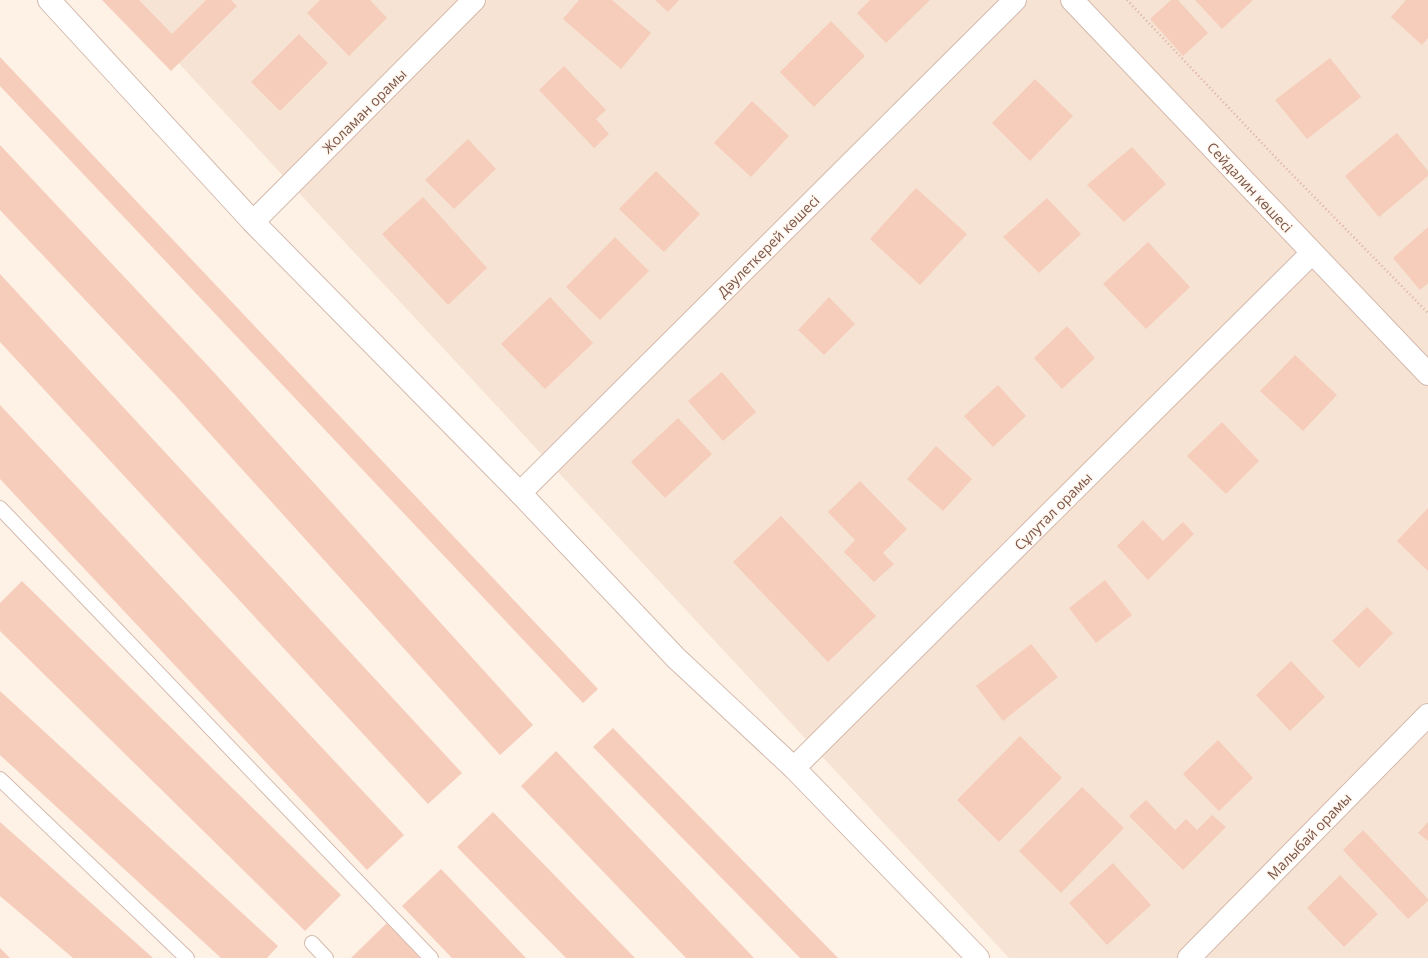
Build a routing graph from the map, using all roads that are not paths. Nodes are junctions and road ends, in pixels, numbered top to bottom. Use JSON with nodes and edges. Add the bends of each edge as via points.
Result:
{"nodes":[{"id":1,"x":49,"y":0,"type":"edge"},
{"id":2,"x":474,"y":0,"type":"edge"},
{"id":3,"x":1015,"y":0,"type":"edge"},
{"id":4,"x":1072,"y":0,"type":"edge"},
{"id":5,"x":253,"y":222,"type":"junction"},
{"id":6,"x":1312,"y":253,"type":"junction"},
{"id":7,"x":1428,"y":374,"type":"edge"},
{"id":8,"x":520,"y":493,"type":"junction"},
{"id":9,"x":0,"y":508,"type":"edge"},
{"id":10,"x":1428,"y":714,"type":"edge"},
{"id":11,"x":794,"y":768,"type":"junction"},
{"id":12,"x":0,"y":779,"type":"edge"},
{"id":13,"x":312,"y":943,"type":"dead end"},
{"id":14,"x":187,"y":958,"type":"edge"},
{"id":15,"x":326,"y":958,"type":"edge"},
{"id":16,"x":431,"y":958,"type":"edge"},
{"id":17,"x":978,"y":958,"type":"edge"},
{"id":18,"x":1189,"y":958,"type":"edge"}],
"edges":[{"from":1,"to":5,"type":"street"},
{"from":2,"to":5,"type":"street","name":"Жоламан орамы"},
{"from":3,"to":8,"type":"street","name":"Дәулеткерей көшесі"},
{"from":4,"to":6,"type":"street","name":"Сейдалин көшесі"},
{"from":5,"to":8,"type":"street"},
{"from":6,"to":7,"type":"street","name":"Сейдалин көшесі"},
{"from":6,"to":11,"type":"street","name":"Сұлутал орамы"},
{"from":8,"to":11,"type":"street","via":[[676,658]]},
{"from":9,"to":16,"type":"lane"},
{"from":10,"to":18,"type":"street","name":"Малыбай орамы"},
{"from":11,"to":17,"type":"street"},
{"from":12,"to":14,"type":"lane"},
{"from":13,"to":15,"type":"lane"}]}
